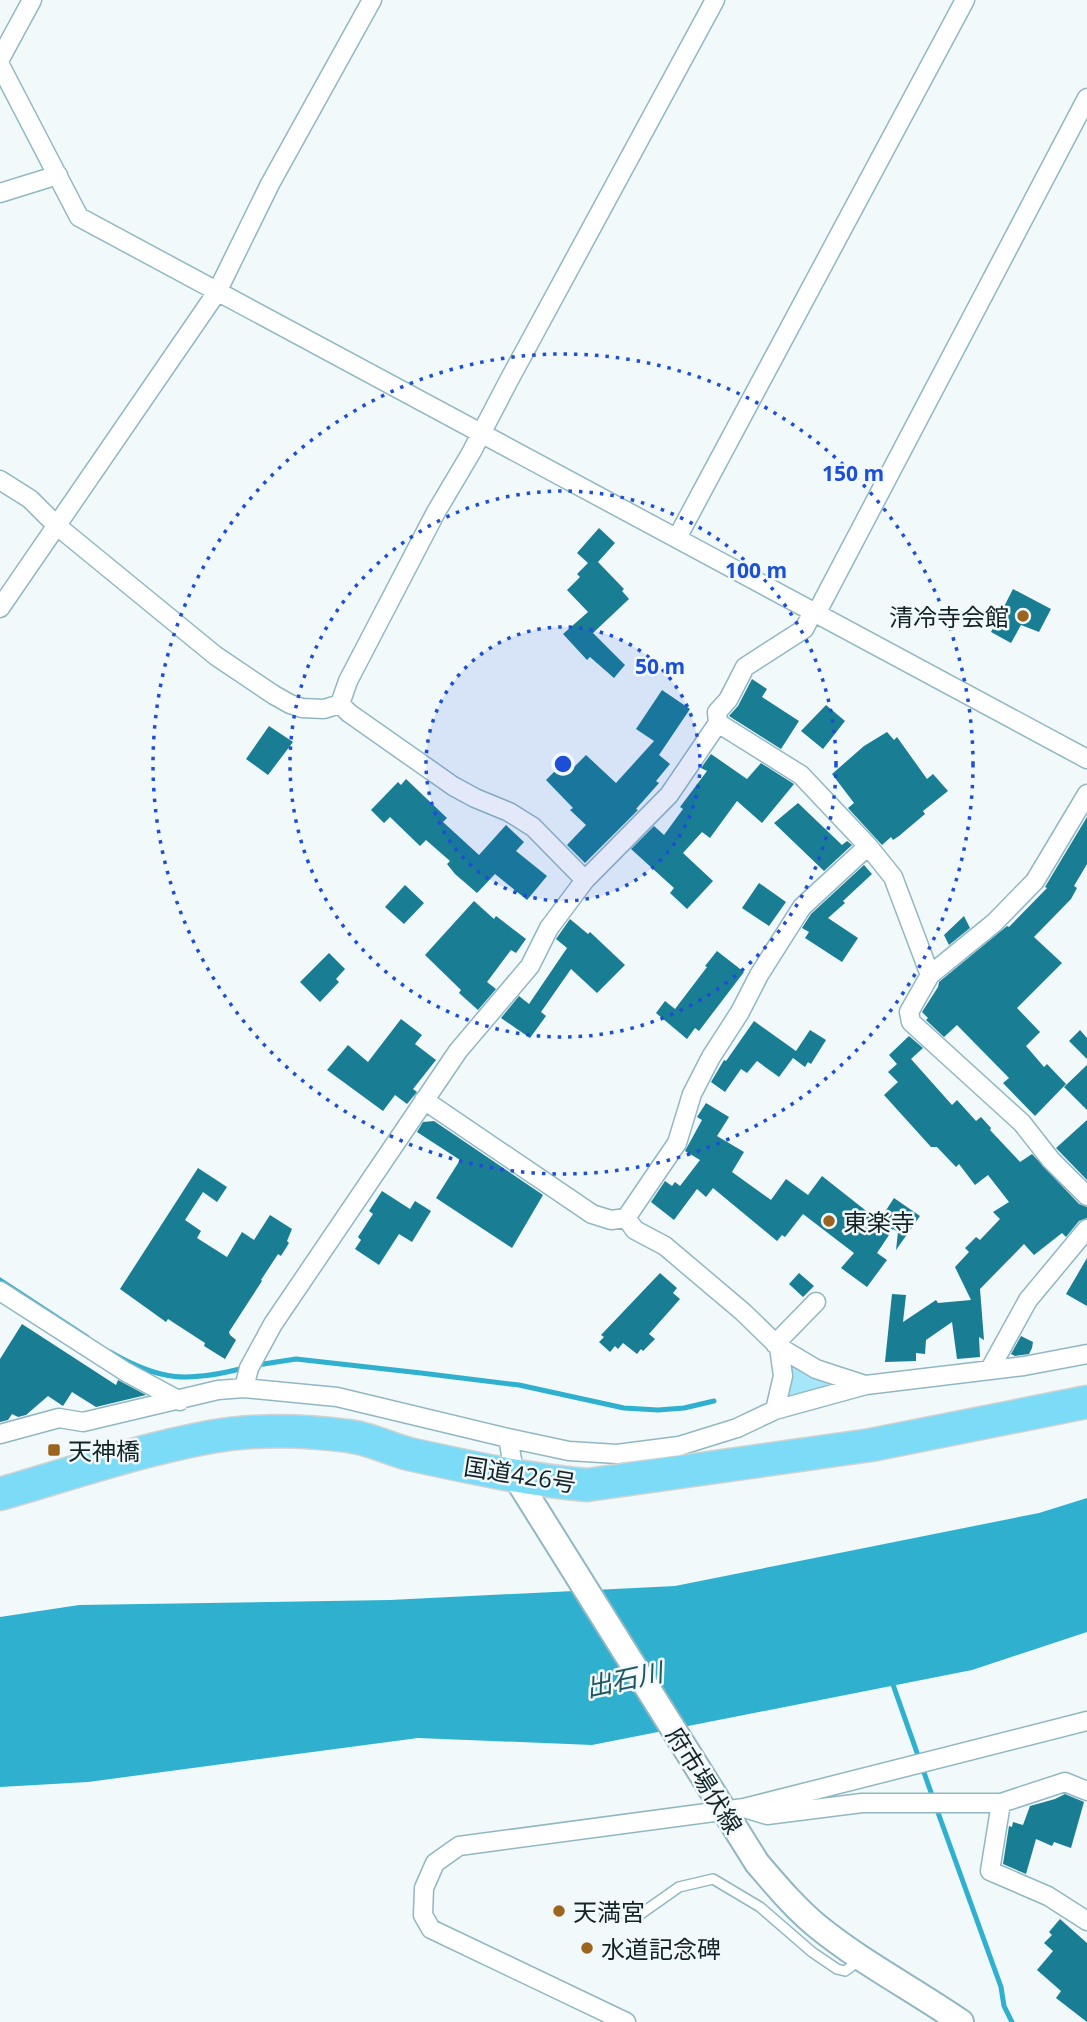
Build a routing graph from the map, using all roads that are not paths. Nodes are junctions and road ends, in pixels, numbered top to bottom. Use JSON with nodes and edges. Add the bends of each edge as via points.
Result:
{"nodes":[{"id":1,"x":32,"y":0,"type":"edge"},
{"id":2,"x":372,"y":0,"type":"edge"},
{"id":3,"x":715,"y":0,"type":"edge"},
{"id":4,"x":965,"y":0,"type":"edge"},
{"id":5,"x":0,"y":59,"type":"edge"},
{"id":6,"x":0,"y":65,"type":"edge"},
{"id":7,"x":1087,"y":98,"type":"edge"},
{"id":8,"x":58,"y":175,"type":"junction"},
{"id":9,"x":0,"y":193,"type":"edge"},
{"id":10,"x":217,"y":292,"type":"junction"},
{"id":11,"x":482,"y":433,"type":"junction"},
{"id":12,"x":0,"y":480,"type":"edge"},
{"id":13,"x":56,"y":525,"type":"junction"},
{"id":14,"x":677,"y":538,"type":"junction"},
{"id":15,"x":0,"y":608,"type":"edge"},
{"id":16,"x":815,"y":613,"type":"junction"},
{"id":17,"x":340,"y":704,"type":"junction"},
{"id":18,"x":718,"y":723,"type":"junction"},
{"id":19,"x":1085,"y":754,"type":"edge"},
{"id":20,"x":1087,"y":794,"type":"edge"},
{"id":21,"x":868,"y":846,"type":"junction"},
{"id":22,"x":585,"y":880,"type":"junction"},
{"id":23,"x":930,"y":975,"type":"junction"},
{"id":24,"x":424,"y":1100,"type":"junction"},
{"id":25,"x":1087,"y":1196,"type":"edge"},
{"id":26,"x":626,"y":1218,"type":"junction"},
{"id":27,"x":1087,"y":1229,"type":"edge"},
{"id":28,"x":0,"y":1291,"type":"edge"},
{"id":29,"x":816,"y":1302,"type":"dead end"},
{"id":30,"x":777,"y":1346,"type":"junction"},
{"id":31,"x":1087,"y":1354,"type":"edge"},
{"id":32,"x":990,"y":1369,"type":"junction"},
{"id":33,"x":866,"y":1385,"type":"junction"},
{"id":34,"x":244,"y":1388,"type":"junction"},
{"id":35,"x":180,"y":1401,"type":"junction"},
{"id":36,"x":1087,"y":1402,"type":"edge"},
{"id":37,"x":775,"y":1410,"type":"junction"},
{"id":38,"x":0,"y":1434,"type":"edge"},
{"id":39,"x":508,"y":1437,"type":"junction"},
{"id":40,"x":515,"y":1476,"type":"junction"},
{"id":41,"x":0,"y":1494,"type":"edge"},
{"id":42,"x":1087,"y":1721,"type":"edge"},
{"id":43,"x":1087,"y":1791,"type":"edge"},
{"id":44,"x":1001,"y":1803,"type":"junction"},
{"id":45,"x":734,"y":1810,"type":"junction"},
{"id":46,"x":635,"y":1918,"type":"road end"},
{"id":47,"x":1087,"y":1921,"type":"edge"},
{"id":48,"x":862,"y":1959,"type":"junction"},
{"id":49,"x":626,"y":2022,"type":"edge"},
{"id":50,"x":961,"y":2022,"type":"edge"}],
"edges":[{"from":1,"to":5,"type":"street"},
{"from":2,"to":10,"type":"street","via":[[270,184]]},
{"from":3,"to":11,"type":"street"},
{"from":4,"to":14,"type":"street"},
{"from":6,"to":8,"type":"street"},
{"from":7,"to":16,"type":"street"},
{"from":8,"to":9,"type":"street"},
{"from":8,"to":10,"type":"street","via":[[79,217]]},
{"from":10,"to":11,"type":"street"},
{"from":10,"to":13,"type":"street"},
{"from":11,"to":14,"type":"street"},
{"from":11,"to":17,"type":"street","via":[[436,512]]},
{"from":12,"to":13,"type":"street","via":[[30,499]]},
{"from":13,"to":15,"type":"street"},
{"from":13,"to":17,"type":"street","via":[[216,656],[274,695],[302,708]]},
{"from":14,"to":16,"type":"street"},
{"from":16,"to":18,"type":"street","via":[[804,629],[745,667],[717,712]]},
{"from":16,"to":19,"type":"street"},
{"from":17,"to":22,"type":"street","via":[[453,786],[533,827]]},
{"from":18,"to":21,"type":"street","via":[[801,775]]},
{"from":18,"to":22,"type":"street","via":[[669,795]]},
{"from":20,"to":23,"type":"street","via":[[1035,881],[994,923]]},
{"from":21,"to":23,"type":"street","via":[[893,877]]},
{"from":21,"to":26,"type":"street","via":[[802,906],[710,1057],[692,1094],[677,1143]]},
{"from":22,"to":24,"type":"street","via":[[549,928],[530,966],[458,1051]]},
{"from":23,"to":25,"type":"street","via":[[909,1012],[911,1022],[1022,1123]]},
{"from":24,"to":26,"type":"street","via":[[592,1214],[611,1220]]},
{"from":24,"to":34,"type":"street","via":[[273,1324],[249,1368]]},
{"from":26,"to":30,"type":"street","via":[[635,1230],[665,1246],[743,1312]]},
{"from":27,"to":32,"type":"street","via":[[1028,1300]]},
{"from":28,"to":35,"type":"street"},
{"from":29,"to":30,"type":"street"},
{"from":30,"to":33,"type":"street","via":[[816,1369]]},
{"from":30,"to":37,"type":"street","via":[[783,1376]]},
{"from":31,"to":32,"type":"street"},
{"from":32,"to":33,"type":"street"},
{"from":33,"to":37,"type":"street"},
{"from":34,"to":35,"type":"street"},
{"from":34,"to":39,"type":"street","via":[[337,1397]]},
{"from":35,"to":38,"type":"street","via":[[83,1422],[59,1418]]},
{"from":36,"to":40,"type":"highway","name":"国道426号","via":[[782,1460],[587,1485]]},
{"from":37,"to":39,"type":"street","via":[[690,1443],[617,1454],[569,1451]]},
{"from":39,"to":40,"type":"street"},
{"from":40,"to":41,"type":"highway","name":"国道426号","via":[[351,1436],[283,1431],[212,1437]]},
{"from":40,"to":45,"type":"main road","name":"府市場伏線","via":[[711,1789]]},
{"from":42,"to":45,"type":"street"},
{"from":43,"to":44,"type":"street","via":[[1065,1782]]},
{"from":44,"to":45,"type":"street","via":[[862,1803],[767,1815]]},
{"from":44,"to":47,"type":"street","via":[[990,1871],[1048,1896]]},
{"from":45,"to":48,"type":"main road","name":"府市場伏線","via":[[757,1863],[786,1898]]},
{"from":45,"to":49,"type":"street","via":[[459,1846],[435,1863],[429,1874],[423,1915],[431,1929]]},
{"from":46,"to":48,"type":"lane","via":[[679,1887],[713,1879],[760,1907],[836,1969],[845,1971]]},
{"from":48,"to":50,"type":"main road","name":"府市場伏線"}]}
